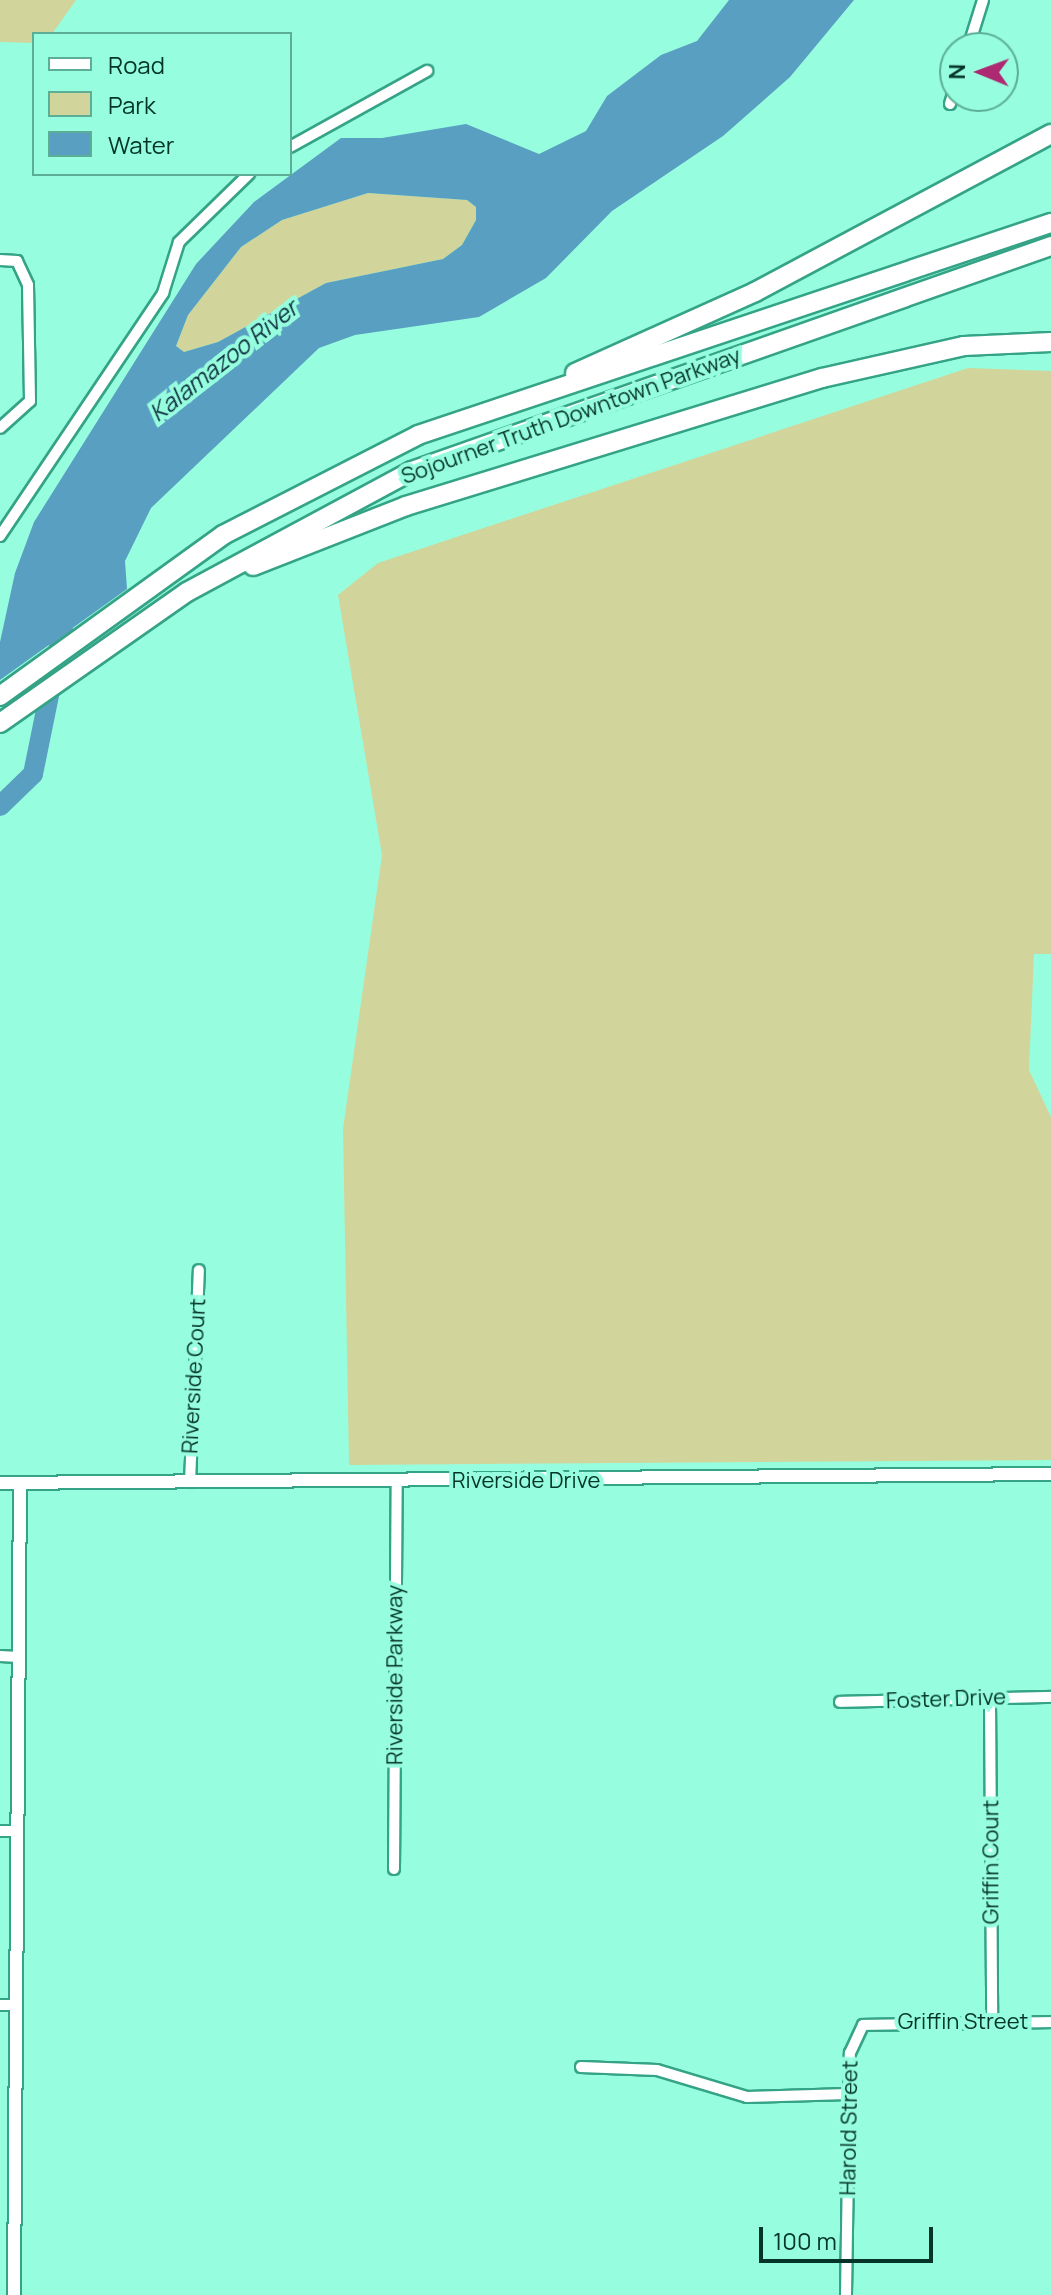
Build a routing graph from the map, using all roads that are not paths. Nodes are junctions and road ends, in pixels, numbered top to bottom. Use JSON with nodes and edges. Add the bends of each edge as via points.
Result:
{"nodes":[{"id":1,"x":983,"y":0,"type":"edge"},
{"id":2,"x":973,"y":32,"type":"edge"},
{"id":3,"x":427,"y":71,"type":"dead end"},
{"id":4,"x":1051,"y":134,"type":"edge"},
{"id":5,"x":292,"y":146,"type":"edge"},
{"id":6,"x":247,"y":176,"type":"edge"},
{"id":7,"x":1051,"y":223,"type":"edge"},
{"id":8,"x":1051,"y":246,"type":"edge"},
{"id":9,"x":0,"y":260,"type":"edge"},
{"id":10,"x":1051,"y":342,"type":"edge"},
{"id":11,"x":477,"y":416,"type":"junction"},
{"id":12,"x":2,"y":428,"type":"edge"},
{"id":13,"x":0,"y":536,"type":"edge"},
{"id":14,"x":187,"y":592,"type":"junction"},
{"id":15,"x":0,"y":696,"type":"edge"},
{"id":16,"x":0,"y":723,"type":"edge"},
{"id":17,"x":199,"y":1270,"type":"dead end"},
{"id":18,"x":1051,"y":1474,"type":"edge"},
{"id":19,"x":190,"y":1482,"type":"junction"},
{"id":20,"x":397,"y":1482,"type":"junction"},
{"id":21,"x":0,"y":1483,"type":"edge"},
{"id":22,"x":20,"y":1483,"type":"junction"},
{"id":23,"x":0,"y":1656,"type":"edge"},
{"id":24,"x":19,"y":1657,"type":"junction"},
{"id":25,"x":1051,"y":1697,"type":"edge"},
{"id":26,"x":990,"y":1701,"type":"junction"},
{"id":27,"x":840,"y":1702,"type":"dead end"},
{"id":28,"x":0,"y":1831,"type":"edge"},
{"id":29,"x":18,"y":1831,"type":"junction"},
{"id":30,"x":394,"y":1869,"type":"dead end"},
{"id":31,"x":0,"y":2005,"type":"edge"},
{"id":32,"x":16,"y":2005,"type":"junction"},
{"id":33,"x":876,"y":2022,"type":"joint"},
{"id":34,"x":992,"y":2022,"type":"junction"},
{"id":35,"x":1051,"y":2022,"type":"edge"},
{"id":36,"x":581,"y":2067,"type":"dead end"},
{"id":37,"x":848,"y":2094,"type":"junction"},
{"id":38,"x":14,"y":2295,"type":"edge"},
{"id":39,"x":846,"y":2295,"type":"edge"}],
"edges":[{"from":1,"to":2,"type":"street"},
{"from":3,"to":5,"type":"street"},
{"from":4,"to":11,"type":"highway","via":[[755,292]]},
{"from":6,"to":13,"type":"street","via":[[179,242],[163,293]]},
{"from":7,"to":11,"type":"highway","name":"Sojourner Truth Downtown Parkway"},
{"from":8,"to":14,"type":"highway","name":"Sojourner Truth Downtown Parkway","via":[[412,471]]},
{"from":9,"to":12,"type":"street","via":[[17,261],[28,285],[30,401]]},
{"from":10,"to":14,"type":"highway","via":[[964,346],[822,378],[406,506]]},
{"from":11,"to":15,"type":"highway","name":"Sojourner Truth Downtown Parkway","via":[[418,435],[223,535]]},
{"from":14,"to":16,"type":"highway","name":"Sojourner Truth Downtown Parkway"},
{"from":17,"to":19,"type":"street","name":"Riverside Court"},
{"from":18,"to":20,"type":"street","name":"Riverside Drive"},
{"from":19,"to":20,"type":"street","name":"Riverside Drive"},
{"from":19,"to":22,"type":"street","name":"Riverside Drive"},
{"from":20,"to":30,"type":"street","name":"Riverside Parkway"},
{"from":21,"to":22,"type":"street","name":"Riverside Drive"},
{"from":22,"to":24,"type":"street"},
{"from":23,"to":24,"type":"street"},
{"from":24,"to":29,"type":"street"},
{"from":25,"to":26,"type":"street","name":"Foster Drive"},
{"from":26,"to":27,"type":"street","name":"Foster Drive"},
{"from":26,"to":34,"type":"street","name":"Griffin Court"},
{"from":28,"to":29,"type":"street"},
{"from":29,"to":32,"type":"street"},
{"from":31,"to":32,"type":"street"},
{"from":32,"to":38,"type":"street"},
{"from":33,"to":34,"type":"street","name":"Griffin Street"},
{"from":33,"to":37,"type":"street","name":"Harold Street","via":[[863,2025],[855,2036]]},
{"from":34,"to":35,"type":"street","name":"Griffin Street"},
{"from":36,"to":37,"type":"street","via":[[657,2070],[747,2097]]},
{"from":37,"to":39,"type":"street","name":"Harold Street"}]}
